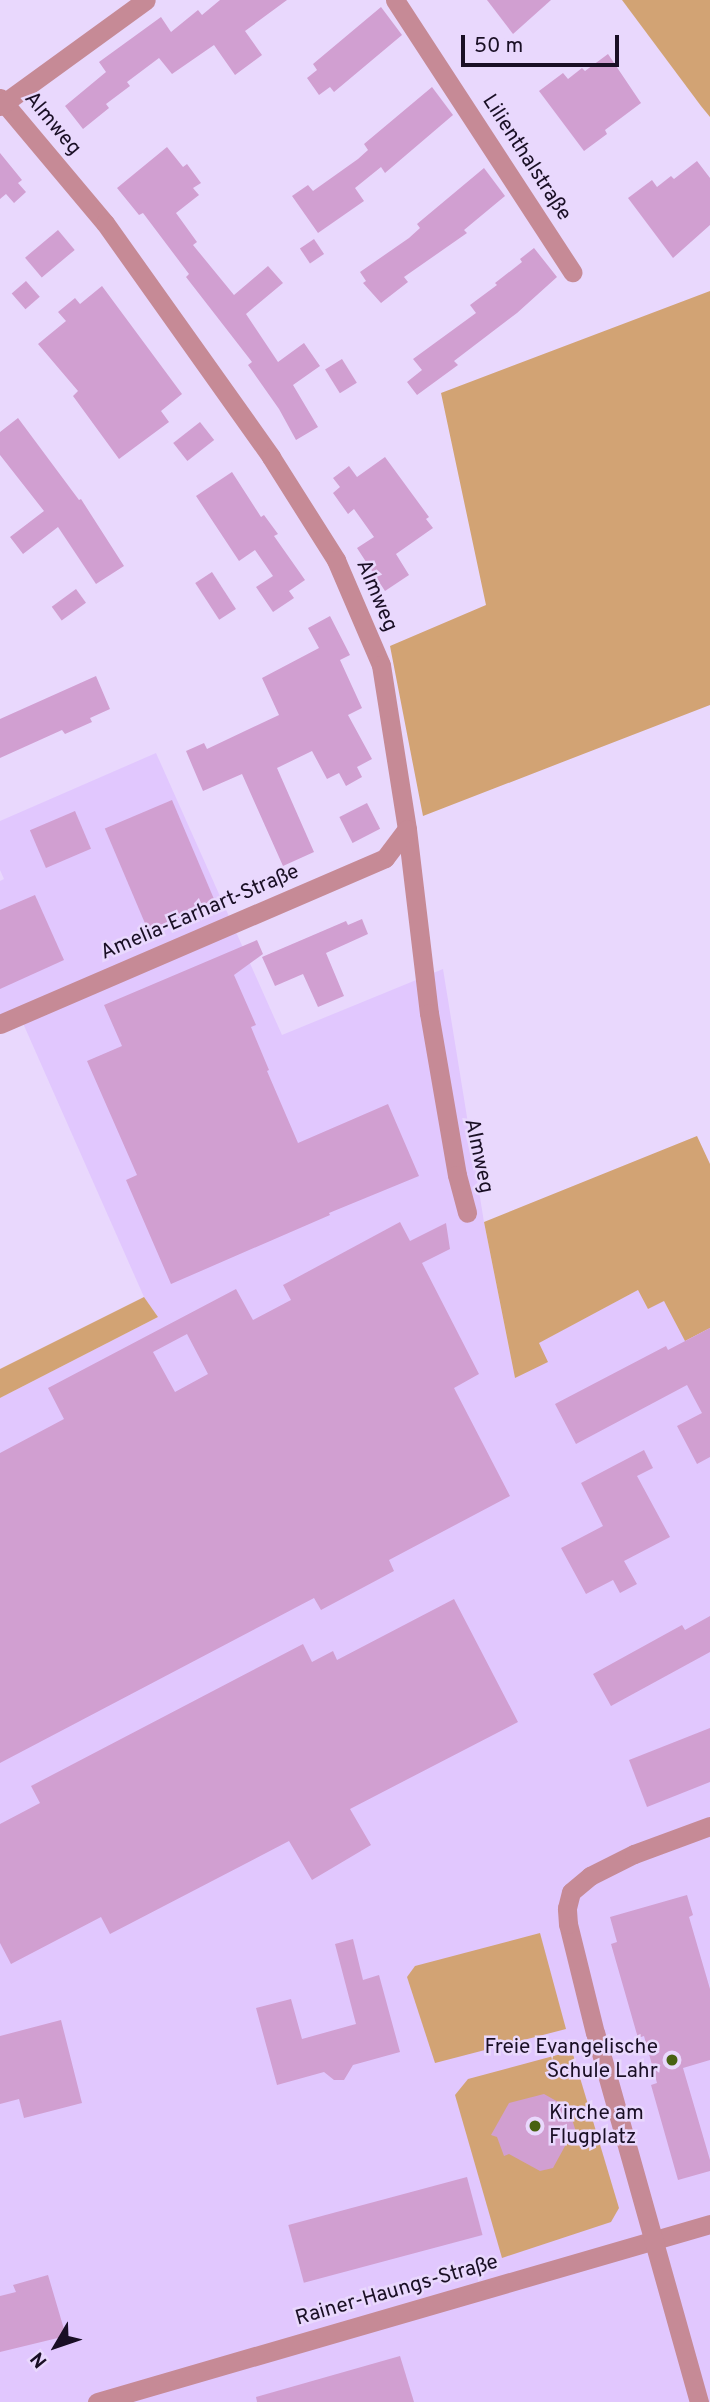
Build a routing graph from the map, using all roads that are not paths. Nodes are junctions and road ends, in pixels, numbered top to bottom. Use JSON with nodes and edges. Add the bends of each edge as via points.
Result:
{"nodes":[{"id":1,"x":146,"y":0,"type":"edge"},
{"id":2,"x":395,"y":0,"type":"edge"},
{"id":3,"x":1,"y":102,"type":"edge"},
{"id":4,"x":572,"y":272,"type":"dead end"},
{"id":5,"x":407,"y":830,"type":"junction"},
{"id":6,"x":0,"y":1024,"type":"edge"},
{"id":7,"x":467,"y":1213,"type":"dead end"},
{"id":8,"x":710,"y":1826,"type":"edge"},
{"id":9,"x":710,"y":2224,"type":"edge"},
{"id":10,"x":655,"y":2240,"type":"junction"},
{"id":11,"x":97,"y":2402,"type":"edge"},
{"id":12,"x":699,"y":2402,"type":"edge"}],
"edges":[{"from":1,"to":3,"type":"street"},
{"from":2,"to":4,"type":"street","name":"Lilienthalstraße"},
{"from":3,"to":5,"type":"street","name":"Almweg","via":[[105,223],[271,457],[336,560],[381,665]]},
{"from":5,"to":6,"type":"street","name":"Amelia-Earhart-Straße","via":[[384,858]]},
{"from":5,"to":7,"type":"street","name":"Almweg","via":[[429,1013]]},
{"from":8,"to":10,"type":"street","via":[[590,1876],[571,1892],[568,1908],[595,2033]]},
{"from":9,"to":10,"type":"street","name":"Rainer-Haungs-Straße"},
{"from":10,"to":11,"type":"street","name":"Rainer-Haungs-Straße"},
{"from":10,"to":12,"type":"street"}]}
